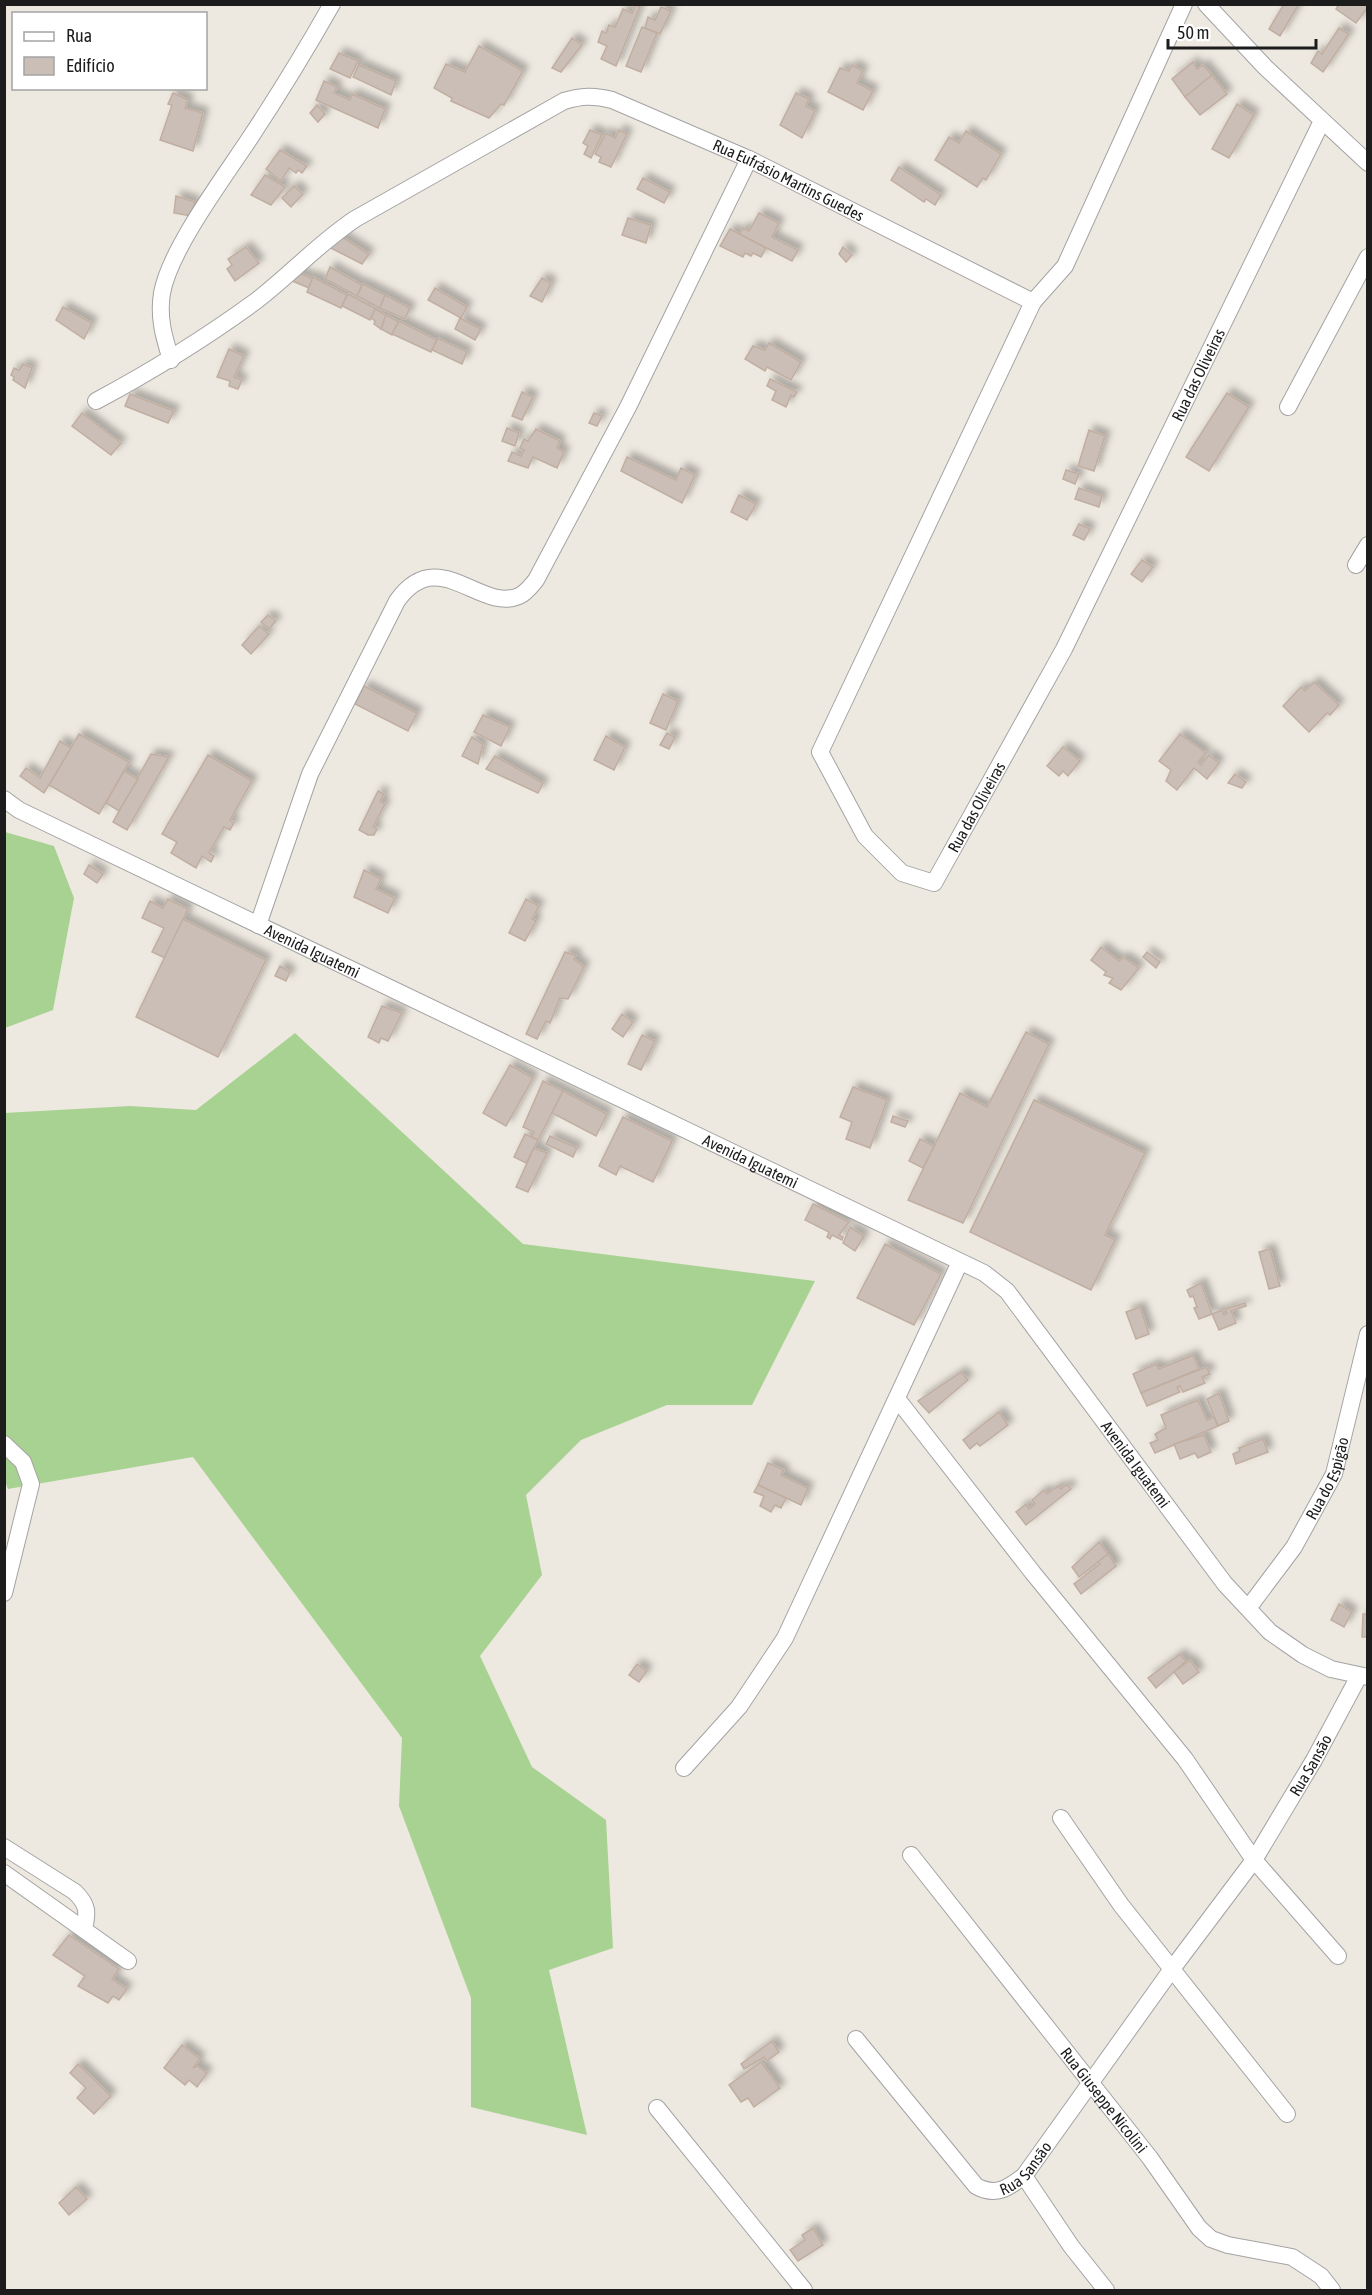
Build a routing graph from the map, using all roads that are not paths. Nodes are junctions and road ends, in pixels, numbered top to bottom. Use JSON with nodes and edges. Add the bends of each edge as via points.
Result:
{"nodes":[{"id":1,"x":332,"y":4,"type":"edge"},
{"id":2,"x":1184,"y":4,"type":"edge"},
{"id":3,"x":1206,"y":4,"type":"edge"},
{"id":4,"x":1322,"y":121,"type":"junction"},
{"id":5,"x":749,"y":159,"type":"junction"},
{"id":6,"x":1368,"y":163,"type":"edge"},
{"id":7,"x":1368,"y":256,"type":"edge"},
{"id":8,"x":1033,"y":302,"type":"junction"},
{"id":9,"x":171,"y":360,"type":"junction"},
{"id":10,"x":96,"y":401,"type":"dead end"},
{"id":11,"x":1288,"y":407,"type":"dead end"},
{"id":12,"x":1368,"y":545,"type":"edge"},
{"id":13,"x":1356,"y":565,"type":"dead end"},
{"id":14,"x":4,"y":799,"type":"edge"},
{"id":15,"x":258,"y":925,"type":"junction"},
{"id":16,"x":960,"y":1262,"type":"junction"},
{"id":17,"x":1368,"y":1334,"type":"edge"},
{"id":18,"x":897,"y":1400,"type":"junction"},
{"id":19,"x":4,"y":1444,"type":"edge"},
{"id":20,"x":4,"y":1593,"type":"edge"},
{"id":21,"x":1249,"y":1607,"type":"junction"},
{"id":22,"x":1363,"y":1677,"type":"edge"},
{"id":23,"x":684,"y":1768,"type":"dead end"},
{"id":24,"x":1061,"y":1818,"type":"dead end"},
{"id":25,"x":4,"y":1847,"type":"edge"},
{"id":26,"x":912,"y":1855,"type":"dead end"},
{"id":27,"x":1254,"y":1860,"type":"junction"},
{"id":28,"x":4,"y":1873,"type":"edge"},
{"id":29,"x":84,"y":1929,"type":"junction"},
{"id":30,"x":1338,"y":1956,"type":"dead end"},
{"id":31,"x":128,"y":1961,"type":"dead end"},
{"id":32,"x":1172,"y":1968,"type":"junction"},
{"id":33,"x":856,"y":2039,"type":"dead end"},
{"id":34,"x":1089,"y":2082,"type":"junction"},
{"id":35,"x":657,"y":2108,"type":"dead end"},
{"id":36,"x":1287,"y":2114,"type":"dead end"},
{"id":37,"x":1024,"y":2176,"type":"junction"},
{"id":38,"x":804,"y":2290,"type":"edge"},
{"id":39,"x":1106,"y":2290,"type":"edge"},
{"id":40,"x":1332,"y":2290,"type":"edge"}],
"edges":[{"from":1,"to":9,"type":"street","via":[[175,258],[162,291],[160,322]]},
{"from":2,"to":8,"type":"street","via":[[1065,266]]},
{"from":3,"to":4,"type":"street"},
{"from":4,"to":6,"type":"street"},
{"from":4,"to":8,"type":"street","name":"Rua das Oliveiras","via":[[1064,649],[934,884],[902,873],[865,836],[820,752]]},
{"from":5,"to":8,"type":"street","name":"Rua Eufrásio Martins Guedes"},
{"from":5,"to":9,"type":"street","name":"Rua Eufrásio Martins Guedes","via":[[612,100],[578,97],[355,219],[258,299]]},
{"from":5,"to":15,"type":"street","via":[[628,407],[536,580],[518,596],[507,598],[443,579],[426,578],[415,582],[397,602],[310,774]]},
{"from":7,"to":11,"type":"street"},
{"from":9,"to":10,"type":"street","name":"Rua Eufrásio Martins Guedes"},
{"from":12,"to":13,"type":"street"},
{"from":14,"to":15,"type":"street","name":"Avenida Iguatemi","via":[[19,810]]},
{"from":15,"to":16,"type":"street","name":"Avenida Iguatemi"},
{"from":16,"to":18,"type":"street"},
{"from":16,"to":21,"type":"street","name":"Avenida Iguatemi","via":[[984,1273],[1007,1291],[1225,1584]]},
{"from":17,"to":21,"type":"street","name":"Rua do Espigão","via":[[1334,1474],[1294,1547]]},
{"from":18,"to":23,"type":"street","via":[[785,1638],[740,1707]]},
{"from":18,"to":27,"type":"street","via":[[1185,1759]]},
{"from":19,"to":20,"type":"street","via":[[24,1462],[31,1484]]},
{"from":21,"to":22,"type":"street","name":"Avenida Iguatemi","via":[[1270,1632],[1303,1655],[1330,1669]]},
{"from":22,"to":27,"type":"street","name":"Rua Sansão"},
{"from":24,"to":32,"type":"street"},
{"from":25,"to":29,"type":"street","via":[[84,1900],[88,1914]]},
{"from":26,"to":34,"type":"street","name":"Rua Giuseppe Nicolini"},
{"from":27,"to":30,"type":"street"},
{"from":27,"to":32,"type":"street","name":"Rua Sansão"},
{"from":28,"to":29,"type":"street"},
{"from":29,"to":31,"type":"street"},
{"from":32,"to":34,"type":"street","name":"Rua Sansão"},
{"from":32,"to":36,"type":"street"},
{"from":33,"to":37,"type":"street","name":"Rua Sansão","via":[[976,2186],[993,2192],[1005,2190]]},
{"from":34,"to":37,"type":"street","name":"Rua Sansão"},
{"from":34,"to":40,"type":"street","name":"Rua Giuseppe Nicolini","via":[[1211,2239],[1292,2257],[1321,2276]]},
{"from":35,"to":38,"type":"street"},
{"from":37,"to":39,"type":"street"}]}
